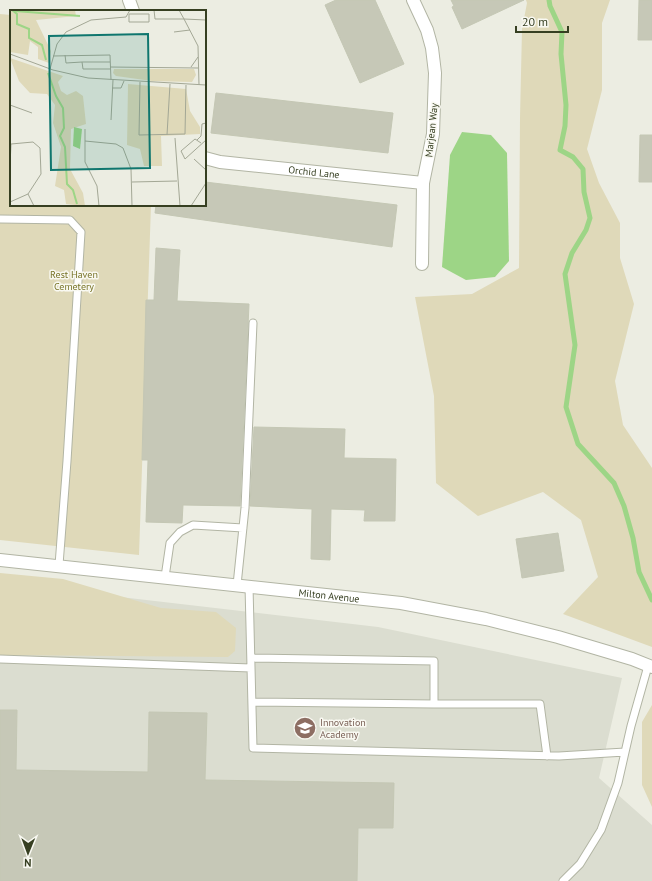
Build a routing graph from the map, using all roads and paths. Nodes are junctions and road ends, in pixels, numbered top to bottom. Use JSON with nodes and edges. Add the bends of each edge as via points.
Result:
{"nodes":[{"id":1,"x":129,"y":0,"type":"edge"},
{"id":2,"x":413,"y":0,"type":"edge"},
{"id":3,"x":133,"y":10,"type":"edge"},
{"id":4,"x":206,"y":158,"type":"edge"},
{"id":5,"x":423,"y":183,"type":"junction"},
{"id":6,"x":0,"y":219,"type":"edge"},
{"id":7,"x":422,"y":264,"type":"dead end"},
{"id":8,"x":253,"y":323,"type":"dead end"},
{"id":9,"x":243,"y":528,"type":"junction"},
{"id":10,"x":0,"y":560,"type":"edge"},
{"id":11,"x":59,"y":565,"type":"junction"},
{"id":12,"x":165,"y":577,"type":"junction"},
{"id":13,"x":237,"y":585,"type":"junction"},
{"id":14,"x":249,"y":586,"type":"junction"},
{"id":15,"x":251,"y":658,"type":"junction"},
{"id":16,"x":0,"y":659,"type":"edge"},
{"id":17,"x":650,"y":667,"type":"edge"},
{"id":18,"x":251,"y":668,"type":"junction"},
{"id":19,"x":252,"y":702,"type":"junction"},
{"id":20,"x":434,"y":704,"type":"junction"},
{"id":21,"x":625,"y":752,"type":"junction"},
{"id":22,"x":547,"y":756,"type":"junction"},
{"id":23,"x":563,"y":881,"type":"edge"}],
"edges":[{"from":1,"to":3,"type":"street"},
{"from":2,"to":5,"type":"street","name":"Marjean Way","via":[[427,30],[435,73],[433,134]]},
{"from":4,"to":5,"type":"street","name":"Orchid Lane","via":[[228,163]]},
{"from":5,"to":7,"type":"street","name":"Marjean Way"},
{"from":6,"to":11,"type":"lane","via":[[70,220],[81,232]]},
{"from":8,"to":9,"type":"lane"},
{"from":9,"to":12,"type":"lane","via":[[193,525],[180,532],[170,543]]},
{"from":9,"to":13,"type":"lane"},
{"from":10,"to":11,"type":"street","name":"Milton Avenue"},
{"from":11,"to":12,"type":"street","name":"Milton Avenue"},
{"from":12,"to":13,"type":"street","name":"Milton Avenue"},
{"from":13,"to":14,"type":"street","name":"Milton Avenue"},
{"from":14,"to":15,"type":"lane"},
{"from":14,"to":17,"type":"street","name":"Milton Avenue","via":[[401,603],[486,619],[558,637],[632,659]]},
{"from":15,"to":18,"type":"lane"},
{"from":15,"to":20,"type":"lane","via":[[434,661]]},
{"from":16,"to":18,"type":"lane"},
{"from":17,"to":21,"type":"lane"},
{"from":18,"to":19,"type":"lane"},
{"from":19,"to":20,"type":"lane"},
{"from":19,"to":22,"type":"lane","via":[[253,748]]},
{"from":20,"to":22,"type":"lane","via":[[540,704]]},
{"from":21,"to":22,"type":"lane"},
{"from":21,"to":23,"type":"lane","via":[[618,783],[600,830],[580,864]]}]}
